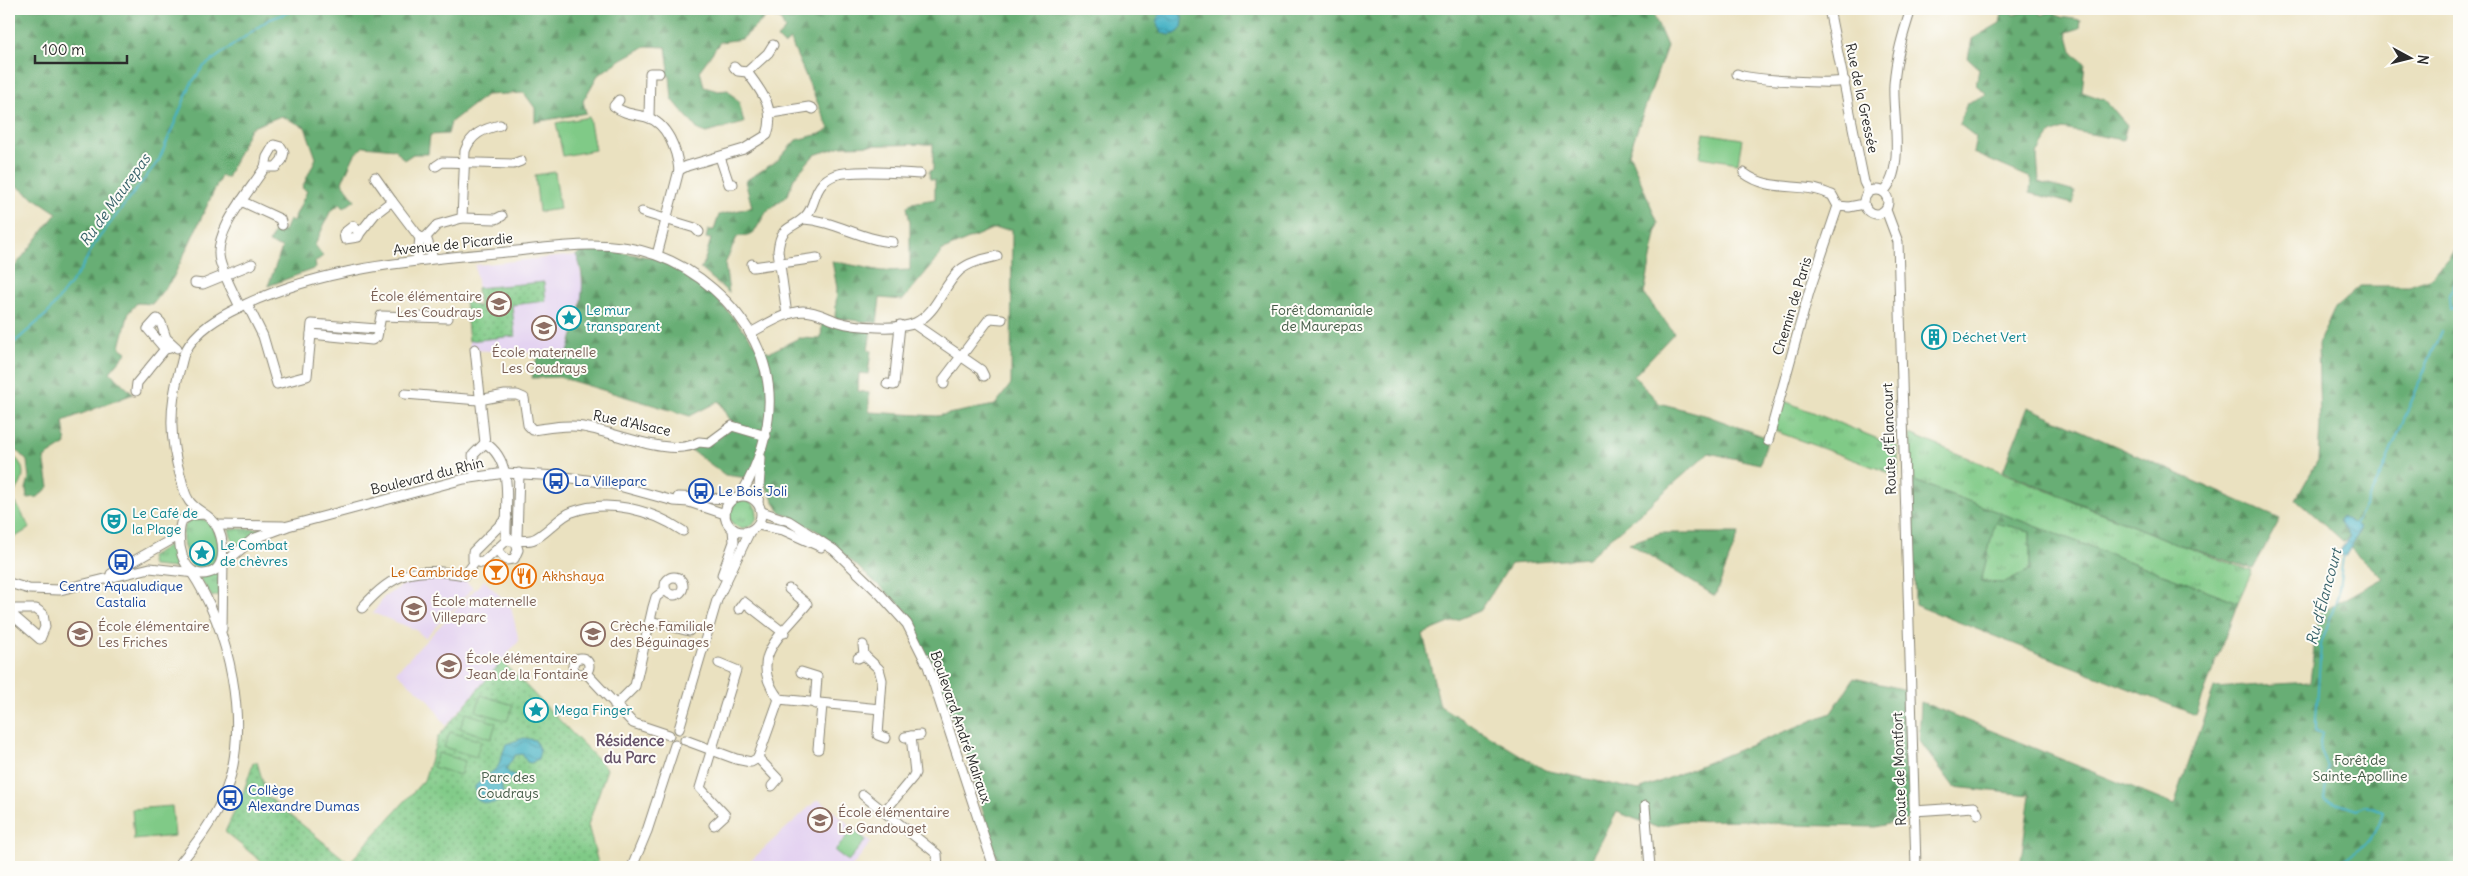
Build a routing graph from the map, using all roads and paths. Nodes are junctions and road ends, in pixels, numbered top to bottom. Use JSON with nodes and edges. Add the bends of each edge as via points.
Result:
{"nodes":[{"id":1,"x":1829,"y":9,"type":"edge"},
{"id":2,"x":1911,"y":9,"type":"edge"},
{"id":3,"x":773,"y":45,"type":"dead end"},
{"id":4,"x":734,"y":67,"type":"dead end"},
{"id":5,"x":747,"y":72,"type":"junction"},
{"id":6,"x":659,"y":73,"type":"dead end"},
{"id":7,"x":1737,"y":74,"type":"dead end"},
{"id":8,"x":1845,"y":81,"type":"junction"},
{"id":9,"x":619,"y":100,"type":"dead end"},
{"id":10,"x":813,"y":109,"type":"dead end"},
{"id":11,"x":771,"y":114,"type":"junction"},
{"id":12,"x":649,"y":118,"type":"junction"},
{"id":13,"x":500,"y":125,"type":"dead end"},
{"id":14,"x":720,"y":157,"type":"junction"},
{"id":15,"x":521,"y":161,"type":"dead end"},
{"id":16,"x":464,"y":162,"type":"junction"},
{"id":17,"x":265,"y":166,"type":"dead end"},
{"id":18,"x":436,"y":166,"type":"dead end"},
{"id":19,"x":678,"y":170,"type":"junction"},
{"id":20,"x":1744,"y":173,"type":"dead end"},
{"id":21,"x":920,"y":174,"type":"dead end"},
{"id":22,"x":374,"y":177,"type":"dead end"},
{"id":23,"x":733,"y":184,"type":"dead end"},
{"id":24,"x":1869,"y":192,"type":"junction"},
{"id":25,"x":1883,"y":192,"type":"junction"},
{"id":26,"x":241,"y":201,"type":"junction"},
{"id":27,"x":392,"y":201,"type":"junction"},
{"id":28,"x":1864,"y":204,"type":"junction"},
{"id":29,"x":814,"y":205,"type":"junction"},
{"id":30,"x":1838,"y":206,"type":"junction"},
{"id":31,"x":1886,"y":210,"type":"junction"},
{"id":32,"x":642,"y":212,"type":"dead end"},
{"id":33,"x":502,"y":216,"type":"dead end"},
{"id":34,"x":462,"y":218,"type":"junction"},
{"id":35,"x":804,"y":219,"type":"junction"},
{"id":36,"x":666,"y":220,"type":"junction"},
{"id":37,"x":819,"y":220,"type":"junction"},
{"id":38,"x":282,"y":225,"type":"dead end"},
{"id":39,"x":699,"y":232,"type":"dead end"},
{"id":40,"x":360,"y":233,"type":"dead end"},
{"id":41,"x":423,"y":237,"type":"junction"},
{"id":42,"x":893,"y":242,"type":"dead end"},
{"id":43,"x":657,"y":255,"type":"junction"},
{"id":44,"x":997,"y":256,"type":"dead end"},
{"id":45,"x":433,"y":258,"type":"junction"},
{"id":46,"x":817,"y":258,"type":"dead end"},
{"id":47,"x":416,"y":260,"type":"junction"},
{"id":48,"x":779,"y":263,"type":"junction"},
{"id":49,"x":252,"y":264,"type":"dead end"},
{"id":50,"x":752,"y":264,"type":"dead end"},
{"id":51,"x":226,"y":274,"type":"junction"},
{"id":52,"x":195,"y":283,"type":"dead end"},
{"id":53,"x":243,"y":305,"type":"junction"},
{"id":54,"x":787,"y":315,"type":"junction"},
{"id":55,"x":448,"y":318,"type":"dead end"},
{"id":56,"x":1002,"y":318,"type":"dead end"},
{"id":57,"x":914,"y":324,"type":"junction"},
{"id":58,"x":900,"y":325,"type":"junction"},
{"id":59,"x":750,"y":333,"type":"junction"},
{"id":60,"x":165,"y":349,"type":"junction"},
{"id":61,"x":475,"y":349,"type":"dead end"},
{"id":62,"x":181,"y":350,"type":"junction"},
{"id":63,"x":961,"y":356,"type":"junction"},
{"id":64,"x":984,"y":376,"type":"dead end"},
{"id":65,"x":887,"y":384,"type":"dead end"},
{"id":66,"x":944,"y":384,"type":"dead end"},
{"id":67,"x":136,"y":391,"type":"dead end"},
{"id":68,"x":405,"y":394,"type":"dead end"},
{"id":69,"x":479,"y":400,"type":"junction"},
{"id":70,"x":766,"y":436,"type":"junction"},
{"id":71,"x":1768,"y":441,"type":"dead end"},
{"id":72,"x":485,"y":444,"type":"junction"},
{"id":73,"x":762,"y":449,"type":"junction"},
{"id":74,"x":505,"y":473,"type":"junction"},
{"id":75,"x":519,"y":473,"type":"junction"},
{"id":76,"x":475,"y":476,"type":"junction"},
{"id":77,"x":741,"y":496,"type":"junction"},
{"id":78,"x":663,"y":497,"type":"junction"},
{"id":79,"x":732,"y":499,"type":"junction"},
{"id":80,"x":189,"y":502,"type":"junction"},
{"id":81,"x":760,"y":507,"type":"junction"},
{"id":82,"x":204,"y":514,"type":"junction"},
{"id":83,"x":724,"y":514,"type":"junction"},
{"id":84,"x":506,"y":519,"type":"junction"},
{"id":85,"x":518,"y":519,"type":"junction"},
{"id":86,"x":182,"y":520,"type":"junction"},
{"id":87,"x":216,"y":525,"type":"junction"},
{"id":88,"x":758,"y":525,"type":"junction"},
{"id":89,"x":288,"y":526,"type":"junction"},
{"id":90,"x":732,"y":529,"type":"junction"},
{"id":91,"x":682,"y":531,"type":"dead end"},
{"id":92,"x":750,"y":531,"type":"junction"},
{"id":93,"x":178,"y":536,"type":"junction"},
{"id":94,"x":511,"y":540,"type":"junction"},
{"id":95,"x":496,"y":550,"type":"junction"},
{"id":96,"x":845,"y":561,"type":"junction"},
{"id":97,"x":475,"y":562,"type":"junction"},
{"id":98,"x":222,"y":563,"type":"junction"},
{"id":99,"x":193,"y":572,"type":"junction"},
{"id":100,"x":103,"y":579,"type":"junction"},
{"id":101,"x":10,"y":581,"type":"edge"},
{"id":102,"x":789,"y":589,"type":"dead end"},
{"id":103,"x":665,"y":590,"type":"dead end"},
{"id":104,"x":717,"y":600,"type":"junction"},
{"id":105,"x":362,"y":608,"type":"dead end"},
{"id":106,"x":739,"y":609,"type":"dead end"},
{"id":107,"x":650,"y":621,"type":"junction"},
{"id":108,"x":689,"y":631,"type":"dead end"},
{"id":109,"x":784,"y":633,"type":"junction"},
{"id":110,"x":222,"y":637,"type":"junction"},
{"id":111,"x":863,"y":645,"type":"dead end"},
{"id":112,"x":719,"y":663,"type":"dead end"},
{"id":113,"x":1910,"y":671,"type":"joint"},
{"id":114,"x":800,"y":672,"type":"dead end"},
{"id":115,"x":586,"y":673,"type":"dead end"},
{"id":116,"x":779,"y":699,"type":"junction"},
{"id":117,"x":818,"y":704,"type":"junction"},
{"id":118,"x":615,"y":706,"type":"junction"},
{"id":119,"x":880,"y":709,"type":"junction"},
{"id":120,"x":679,"y":729,"type":"junction"},
{"id":121,"x":669,"y":734,"type":"junction"},
{"id":122,"x":879,"y":736,"type":"dead end"},
{"id":123,"x":912,"y":736,"type":"dead end"},
{"id":124,"x":685,"y":740,"type":"junction"},
{"id":125,"x":675,"y":745,"type":"junction"},
{"id":126,"x":818,"y":749,"type":"dead end"},
{"id":127,"x":711,"y":750,"type":"junction"},
{"id":128,"x":758,"y":758,"type":"junction"},
{"id":129,"x":772,"y":786,"type":"dead end"},
{"id":130,"x":863,"y":795,"type":"dead end"},
{"id":131,"x":1645,"y":806,"type":"dead end"},
{"id":132,"x":1914,"y":811,"type":"junction"},
{"id":133,"x":884,"y":812,"type":"junction"},
{"id":134,"x":1978,"y":814,"type":"dead end"},
{"id":135,"x":714,"y":825,"type":"dead end"},
{"id":136,"x":177,"y":867,"type":"edge"},
{"id":137,"x":632,"y":867,"type":"edge"},
{"id":138,"x":938,"y":867,"type":"edge"},
{"id":139,"x":994,"y":867,"type":"edge"},
{"id":140,"x":1650,"y":867,"type":"edge"},
{"id":141,"x":1916,"y":867,"type":"edge"}],
"edges":[{"from":1,"to":8,"type":"street","name":"Rue de la Gressée"},
{"from":2,"to":25,"type":"street","via":[[1898,51],[1894,84],[1896,170]]},
{"from":3,"to":5,"type":"street"},
{"from":4,"to":5,"type":"street"},
{"from":5,"to":11,"type":"street","via":[[764,94]]},
{"from":6,"to":12,"type":"street","via":[[650,73]]},
{"from":7,"to":8,"type":"street","via":[[1745,78],[1833,84]]},
{"from":8,"to":24,"type":"street","name":"Rue de la Gressée","via":[[1864,182]]},
{"from":9,"to":12,"type":"street","via":[[614,106],[621,112]]},
{"from":10,"to":11,"type":"street"},
{"from":11,"to":14,"type":"street","via":[[767,135],[744,149]]},
{"from":12,"to":19,"type":"street","via":[[671,140]]},
{"from":13,"to":16,"type":"street","via":[[486,128],[468,141]]},
{"from":14,"to":19,"type":"street"},
{"from":14,"to":23,"type":"street","via":[[729,184]]},
{"from":15,"to":16,"type":"street","via":[[513,164]]},
{"from":16,"to":18,"type":"street","via":[[442,162]]},
{"from":16,"to":34,"type":"street"},
{"from":17,"to":26,"type":"street"},
{"from":19,"to":36,"type":"street"},
{"from":20,"to":30,"type":"street","via":[[1754,180],[1832,195]]},
{"from":21,"to":29,"type":"street","via":[[836,174],[816,192]]},
{"from":22,"to":27,"type":"street"},
{"from":24,"to":25,"type":"street"},
{"from":24,"to":28,"type":"street"},
{"from":25,"to":31,"type":"street","via":[[1888,199]]},
{"from":26,"to":38,"type":"street","via":[[280,219]]},
{"from":26,"to":51,"type":"street","via":[[218,248]]},
{"from":27,"to":40,"type":"street","via":[[375,214]]},
{"from":27,"to":41,"type":"street"},
{"from":28,"to":30,"type":"street"},
{"from":28,"to":31,"type":"street","via":[[1868,212],[1875,214]]},
{"from":29,"to":35,"type":"street"},
{"from":29,"to":37,"type":"street"},
{"from":30,"to":71,"type":"street","name":"Chemin de Paris"},
{"from":31,"to":113,"type":"street","name":"Route d'Élancourt","via":[[1898,242]]},
{"from":32,"to":36,"type":"street"},
{"from":33,"to":34,"type":"street","via":[[496,219]]},
{"from":34,"to":41,"type":"street","via":[[437,225]]},
{"from":35,"to":37,"type":"street"},
{"from":35,"to":48,"type":"street","via":[[786,229],[782,236]]},
{"from":36,"to":39,"type":"street"},
{"from":36,"to":43,"type":"street"},
{"from":37,"to":42,"type":"street","via":[[877,241]]},
{"from":41,"to":45,"type":"street"},
{"from":41,"to":47,"type":"street"},
{"from":43,"to":45,"type":"street","name":"Avenue de Picardie","via":[[588,245]]},
{"from":43,"to":59,"type":"street","name":"Avenue de Picardie","via":[[705,282],[731,307]]},
{"from":44,"to":57,"type":"street","via":[[959,270],[934,307]]},
{"from":45,"to":47,"type":"street","name":"Avenue de Picardie"},
{"from":46,"to":48,"type":"street"},
{"from":47,"to":53,"type":"street","name":"Avenue de Picardie","via":[[296,285]]},
{"from":48,"to":50,"type":"street","via":[[752,267]]},
{"from":48,"to":54,"type":"street"},
{"from":49,"to":51,"type":"street"},
{"from":51,"to":52,"type":"street","via":[[203,284]]},
{"from":51,"to":53,"type":"street"},
{"from":53,"to":55,"type":"street","via":[[263,336],[278,384],[306,376],[311,334],[372,340],[377,338],[381,316]]},
{"from":53,"to":62,"type":"street","name":"Avenue de Picardie","via":[[208,324]]},
{"from":54,"to":58,"type":"street","via":[[812,312],[862,327]]},
{"from":54,"to":59,"type":"street"},
{"from":56,"to":63,"type":"street","via":[[990,318]]},
{"from":57,"to":58,"type":"street"},
{"from":57,"to":63,"type":"street"},
{"from":58,"to":65,"type":"street","via":[[894,385]]},
{"from":59,"to":70,"type":"street","name":"Avenue de Picardie","via":[[766,368],[770,393]]},
{"from":60,"to":62,"type":"street"},
{"from":60,"to":62,"type":"street","via":[[148,329],[157,319],[166,338]]},
{"from":60,"to":67,"type":"street","via":[[137,383]]},
{"from":61,"to":69,"type":"street"},
{"from":62,"to":80,"type":"street","name":"Avenue de Picardie","via":[[170,428]]},
{"from":63,"to":64,"type":"street","via":[[981,370]]},
{"from":63,"to":66,"type":"street","via":[[944,379]]},
{"from":68,"to":69,"type":"street"},
{"from":69,"to":70,"type":"street","name":"Rue d'Alsace","via":[[505,395],[524,398],[528,425],[533,430],[582,426],[662,447],[709,443],[732,426]]},
{"from":69,"to":72,"type":"street"},
{"from":70,"to":73,"type":"street","name":"Avenue de Picardie"},
{"from":72,"to":74,"type":"street","via":[[494,449]]},
{"from":72,"to":76,"type":"street","via":[[473,455]]},
{"from":73,"to":77,"type":"street","name":"Avenue de Picardie"},
{"from":73,"to":81,"type":"street","name":"Avenue de Picardie"},
{"from":74,"to":75,"type":"street","name":"Boulevard du Rhin"},
{"from":74,"to":76,"type":"street","name":"Boulevard du Rhin"},
{"from":74,"to":84,"type":"street"},
{"from":75,"to":78,"type":"street","name":"Boulevard du Rhin","via":[[582,478]]},
{"from":75,"to":85,"type":"street"},
{"from":76,"to":89,"type":"street","name":"Boulevard du Rhin"},
{"from":77,"to":79,"type":"street"},
{"from":77,"to":81,"type":"street","via":[[750,497]]},
{"from":78,"to":79,"type":"street","name":"Boulevard du Rhin"},
{"from":78,"to":83,"type":"street","name":"Boulevard du Rhin"},
{"from":79,"to":83,"type":"street"},
{"from":80,"to":82,"type":"street"},
{"from":80,"to":86,"type":"street"},
{"from":81,"to":88,"type":"street"},
{"from":81,"to":96,"type":"street","name":"Boulevard André Malraux","via":[[834,550]]},
{"from":82,"to":86,"type":"street"},
{"from":82,"to":87,"type":"street"},
{"from":83,"to":90,"type":"street"},
{"from":84,"to":85,"type":"street","via":[[512,516]]},
{"from":84,"to":94,"type":"street"},
{"from":84,"to":97,"type":"street","via":[[473,552]]},
{"from":85,"to":94,"type":"street","via":[[517,537]]},
{"from":86,"to":93,"type":"street"},
{"from":87,"to":89,"type":"street","name":"Boulevard du Rhin"},
{"from":87,"to":98,"type":"street"},
{"from":88,"to":92,"type":"street"},
{"from":88,"to":96,"type":"street","name":"Boulevard André Malraux","via":[[805,539]]},
{"from":89,"to":98,"type":"street","name":"Boulevard du Rhin","via":[[253,539]]},
{"from":90,"to":92,"type":"street"},
{"from":90,"to":104,"type":"street","via":[[734,540]]},
{"from":91,"to":94,"type":"street","via":[[665,519],[609,506],[571,512],[532,540]]},
{"from":92,"to":104,"type":"street"},
{"from":93,"to":99,"type":"street"},
{"from":93,"to":100,"type":"street"},
{"from":94,"to":95,"type":"street"},
{"from":94,"to":95,"type":"street","via":[[518,550],[514,559],[506,560]]},
{"from":95,"to":97,"type":"street","via":[[482,563]]},
{"from":96,"to":139,"type":"street","name":"Boulevard André Malraux","via":[[907,624],[924,658]]},
{"from":97,"to":105,"type":"street","via":[[465,575],[426,571],[401,575],[378,590]]},
{"from":98,"to":99,"type":"street","via":[[206,574]]},
{"from":98,"to":110,"type":"street"},
{"from":99,"to":100,"type":"street","via":[[150,568]]},
{"from":99,"to":110,"type":"street","via":[[209,600]]},
{"from":100,"to":101,"type":"street","via":[[60,590],[29,589]]},
{"from":102,"to":109,"type":"street","via":[[807,604]]},
{"from":103,"to":107,"type":"street","via":[[656,598]]},
{"from":104,"to":120,"type":"street"},
{"from":106,"to":109,"type":"street","via":[[744,602]]},
{"from":107,"to":108,"type":"street"},
{"from":107,"to":118,"type":"street","via":[[635,686]]},
{"from":109,"to":116,"type":"street","via":[[770,649],[764,665],[765,676]]},
{"from":110,"to":136,"type":"street","via":[[235,697],[237,740],[234,759],[225,793],[215,813]]},
{"from":111,"to":119,"type":"street","via":[[861,657],[879,669],[882,680]]},
{"from":112,"to":127,"type":"street","via":[[741,670]]},
{"from":113,"to":132,"type":"street","name":"Route de Montfort"},
{"from":114,"to":117,"type":"street","via":[[817,677]]},
{"from":115,"to":118,"type":"street"},
{"from":116,"to":117,"type":"street"},
{"from":116,"to":128,"type":"street"},
{"from":117,"to":119,"type":"street"},
{"from":117,"to":126,"type":"street"},
{"from":118,"to":121,"type":"street","via":[[633,723]]},
{"from":119,"to":122,"type":"street"},
{"from":120,"to":121,"type":"street"},
{"from":120,"to":124,"type":"street"},
{"from":121,"to":125,"type":"street","via":[[670,742]]},
{"from":123,"to":133,"type":"street","via":[[915,772]]},
{"from":124,"to":125,"type":"street"},
{"from":124,"to":127,"type":"street"},
{"from":125,"to":137,"type":"street"},
{"from":127,"to":128,"type":"street","via":[[751,762]]},
{"from":127,"to":135,"type":"street","via":[[700,788],[725,815]]},
{"from":128,"to":129,"type":"street","via":[[778,779]]},
{"from":130,"to":133,"type":"street"},
{"from":131,"to":140,"type":"street"},
{"from":132,"to":134,"type":"street","via":[[1974,807]]},
{"from":132,"to":141,"type":"street","name":"Route de Montfort"},
{"from":133,"to":138,"type":"street","via":[[937,854]]}]}
